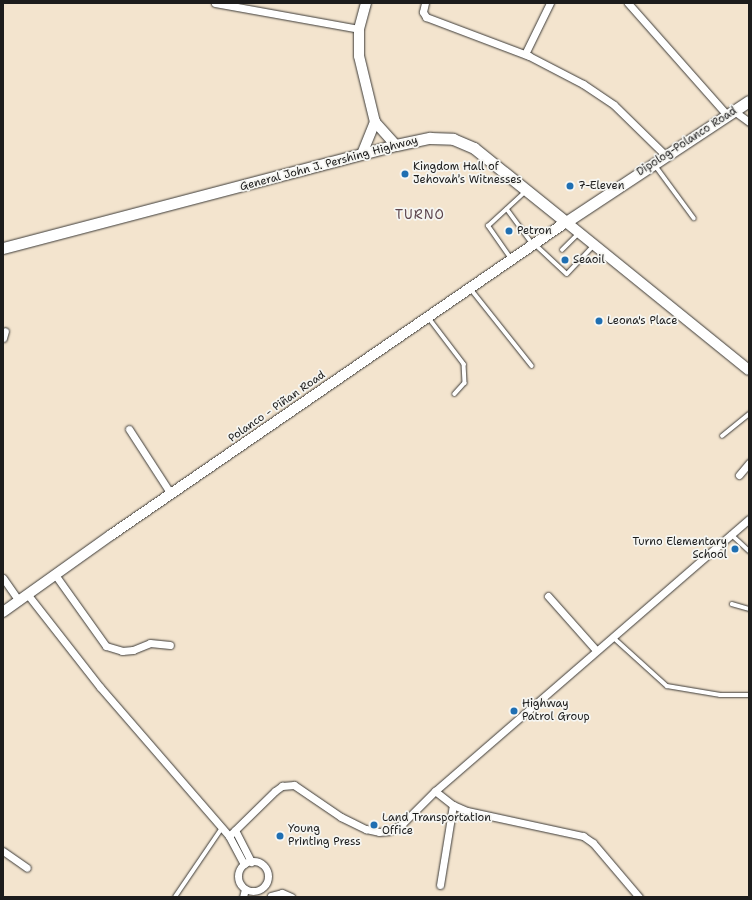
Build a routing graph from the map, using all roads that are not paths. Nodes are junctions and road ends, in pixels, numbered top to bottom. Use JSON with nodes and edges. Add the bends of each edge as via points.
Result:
{"nodes":[{"id":1,"x":215,"y":3,"type":"edge"},
{"id":2,"x":366,"y":3,"type":"edge"},
{"id":3,"x":425,"y":3,"type":"edge"},
{"id":4,"x":550,"y":3,"type":"edge"},
{"id":5,"x":628,"y":3,"type":"edge"},
{"id":6,"x":359,"y":29,"type":"junction"},
{"id":7,"x":525,"y":54,"type":"junction"},
{"id":8,"x":749,"y":101,"type":"edge"},
{"id":9,"x":731,"y":113,"type":"junction"},
{"id":10,"x":375,"y":122,"type":"junction"},
{"id":11,"x":749,"y":122,"type":"edge"},
{"id":12,"x":396,"y":145,"type":"junction"},
{"id":13,"x":362,"y":154,"type":"junction"},
{"id":14,"x":666,"y":156,"type":"junction"},
{"id":15,"x":654,"y":164,"type":"junction"},
{"id":16,"x":527,"y":191,"type":"junction"},
{"id":17,"x":507,"y":209,"type":"junction"},
{"id":18,"x":694,"y":218,"type":"dead end"},
{"id":19,"x":566,"y":222,"type":"junction"},
{"id":20,"x":579,"y":233,"type":"junction"},
{"id":21,"x":534,"y":244,"type":"junction"},
{"id":22,"x":594,"y":245,"type":"junction"},
{"id":23,"x":3,"y":248,"type":"edge"},
{"id":24,"x":562,"y":250,"type":"dead end"},
{"id":25,"x":511,"y":260,"type":"junction"},
{"id":26,"x":470,"y":288,"type":"junction"},
{"id":27,"x":429,"y":317,"type":"junction"},
{"id":28,"x":5,"y":331,"type":"dead end"},
{"id":29,"x":3,"y":338,"type":"edge"},
{"id":30,"x":532,"y":366,"type":"dead end"},
{"id":31,"x":749,"y":370,"type":"edge"},
{"id":32,"x":455,"y":394,"type":"dead end"},
{"id":33,"x":749,"y":414,"type":"edge"},
{"id":34,"x":129,"y":429,"type":"dead end"},
{"id":35,"x":722,"y":436,"type":"dead end"},
{"id":36,"x":749,"y":463,"type":"edge"},
{"id":37,"x":738,"y":475,"type":"dead end"},
{"id":38,"x":171,"y":494,"type":"junction"},
{"id":39,"x":749,"y":519,"type":"edge"},
{"id":40,"x":730,"y":533,"type":"junction"},
{"id":41,"x":749,"y":551,"type":"edge"},
{"id":42,"x":56,"y":576,"type":"junction"},
{"id":43,"x":3,"y":578,"type":"edge"},
{"id":44,"x":28,"y":595,"type":"junction"},
{"id":45,"x":548,"y":596,"type":"dead end"},
{"id":46,"x":19,"y":601,"type":"junction"},
{"id":47,"x":732,"y":604,"type":"dead end"},
{"id":48,"x":749,"y":608,"type":"edge"},
{"id":49,"x":3,"y":612,"type":"edge"},
{"id":50,"x":612,"y":637,"type":"junction"},
{"id":51,"x":170,"y":645,"type":"dead end"},
{"id":52,"x":596,"y":650,"type":"junction"},
{"id":53,"x":749,"y":695,"type":"edge"},
{"id":54,"x":435,"y":791,"type":"junction"},
{"id":55,"x":453,"y":805,"type":"junction"},
{"id":56,"x":222,"y":828,"type":"junction"},
{"id":57,"x":235,"y":830,"type":"junction"},
{"id":58,"x":229,"y":836,"type":"junction"},
{"id":59,"x":3,"y":851,"type":"edge"},
{"id":60,"x":248,"y":863,"type":"junction"},
{"id":61,"x":27,"y":868,"type":"dead end"},
{"id":62,"x":265,"y":884,"type":"junction"},
{"id":63,"x":440,"y":885,"type":"dead end"},
{"id":64,"x":245,"y":889,"type":"junction"},
{"id":65,"x":176,"y":897,"type":"edge"},
{"id":66,"x":244,"y":897,"type":"edge"},
{"id":67,"x":271,"y":897,"type":"edge"},
{"id":68,"x":291,"y":897,"type":"edge"},
{"id":69,"x":639,"y":897,"type":"edge"}],
"edges":[{"from":1,"to":6,"type":"street"},
{"from":2,"to":6,"type":"main road"},
{"from":3,"to":7,"type":"street","via":[[423,12],[426,17]]},
{"from":4,"to":7,"type":"street"},
{"from":5,"to":9,"type":"street"},
{"from":6,"to":10,"type":"main road","via":[[359,56]]},
{"from":7,"to":14,"type":"street","via":[[565,74],[614,105]]},
{"from":8,"to":9,"type":"highway","name":"Dipolog-Polanco Road"},
{"from":9,"to":11,"type":"street"},
{"from":9,"to":14,"type":"highway","name":"Dipolog-Polanco Road"},
{"from":10,"to":12,"type":"main road"},
{"from":10,"to":13,"type":"main road"},
{"from":12,"to":13,"type":"highway","name":"General John J. Pershing Highway"},
{"from":12,"to":16,"type":"highway","name":"General John J. Pershing Highway","via":[[430,138],[444,138],[463,143],[483,154]]},
{"from":13,"to":23,"type":"highway","name":"General John J. Pershing Highway"},
{"from":14,"to":15,"type":"highway","name":"Dipolog-Polanco Road"},
{"from":15,"to":18,"type":"lane"},
{"from":15,"to":19,"type":"highway","name":"Dipolog-Polanco Road"},
{"from":16,"to":17,"type":"lane"},
{"from":16,"to":19,"type":"highway","name":"General John J. Pershing Highway"},
{"from":17,"to":21,"type":"lane"},
{"from":17,"to":25,"type":"lane","via":[[488,226]]},
{"from":19,"to":20,"type":"main road","name":"General John J. Pershing Highway"},
{"from":19,"to":21,"type":"main road","name":"Polanco - Piñan Road"},
{"from":20,"to":22,"type":"main road","name":"General John J. Pershing Highway"},
{"from":20,"to":24,"type":"lane"},
{"from":21,"to":22,"type":"lane","via":[[554,259],[567,274]]},
{"from":21,"to":25,"type":"main road","name":"Polanco - Piñan Road"},
{"from":22,"to":31,"type":"main road","name":"General John J. Pershing Highway"},
{"from":25,"to":26,"type":"main road","name":"Polanco - Piñan Road"},
{"from":26,"to":27,"type":"main road","name":"Polanco - Piñan Road"},
{"from":26,"to":30,"type":"lane"},
{"from":27,"to":32,"type":"lane","via":[[464,364],[465,383]]},
{"from":27,"to":38,"type":"main road","name":"Polanco - Piñan Road"},
{"from":28,"to":29,"type":"street"},
{"from":33,"to":35,"type":"lane"},
{"from":34,"to":38,"type":"street"},
{"from":36,"to":37,"type":"street"},
{"from":38,"to":42,"type":"main road","name":"Polanco - Piñan Road","via":[[111,534]]},
{"from":39,"to":40,"type":"street"},
{"from":40,"to":41,"type":"lane"},
{"from":40,"to":50,"type":"street"},
{"from":42,"to":44,"type":"main road","name":"Polanco - Piñan Road"},
{"from":42,"to":51,"type":"street","via":[[106,646],[122,651],[134,650],[150,643]]},
{"from":43,"to":46,"type":"street"},
{"from":44,"to":46,"type":"main road","name":"Polanco - Piñan Road"},
{"from":44,"to":56,"type":"street","via":[[100,687]]},
{"from":45,"to":52,"type":"street"},
{"from":46,"to":49,"type":"main road","name":"Polanco - Piñan Road"},
{"from":47,"to":48,"type":"lane"},
{"from":50,"to":52,"type":"street"},
{"from":50,"to":53,"type":"lane","via":[[667,686],[720,695]]},
{"from":52,"to":54,"type":"street"},
{"from":54,"to":55,"type":"street"},
{"from":54,"to":57,"type":"street","via":[[402,824],[389,831],[379,832],[341,817],[302,788],[294,785],[282,786]]},
{"from":55,"to":63,"type":"street"},
{"from":55,"to":69,"type":"street","via":[[491,817],[582,836],[592,843]]},
{"from":56,"to":58,"type":"street"},
{"from":56,"to":65,"type":"lane"},
{"from":57,"to":58,"type":"street"},
{"from":57,"to":60,"type":"street"},
{"from":58,"to":60,"type":"street"},
{"from":59,"to":61,"type":"street"},
{"from":60,"to":62,"type":"street","via":[[259,863],[265,869]]},
{"from":60,"to":64,"type":"street","via":[[238,876]]},
{"from":62,"to":64,"type":"street","via":[[256,890]]},
{"from":62,"to":67,"type":"street"},
{"from":64,"to":66,"type":"street"},
{"from":67,"to":68,"type":"street","via":[[282,893]]}]}
